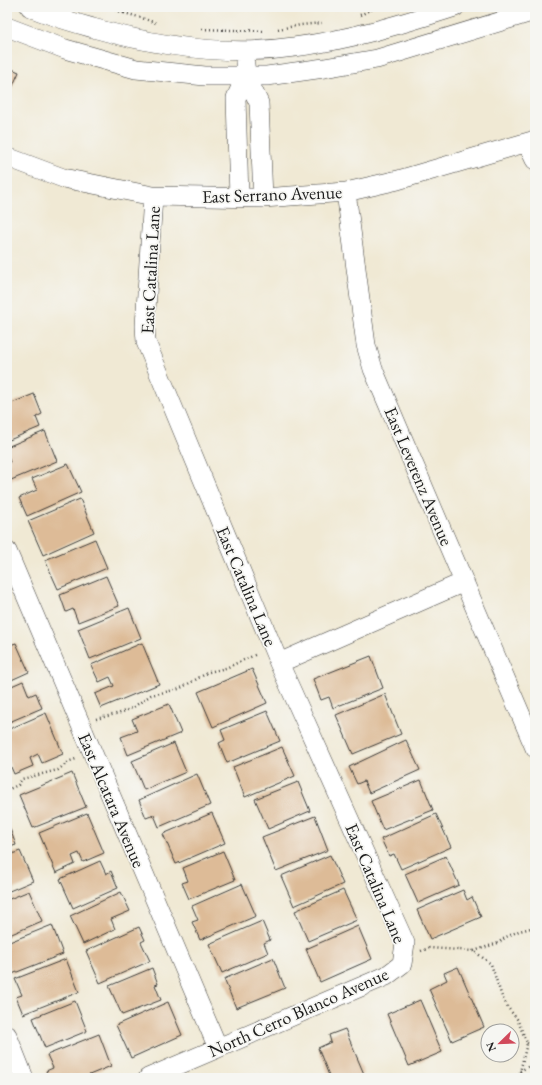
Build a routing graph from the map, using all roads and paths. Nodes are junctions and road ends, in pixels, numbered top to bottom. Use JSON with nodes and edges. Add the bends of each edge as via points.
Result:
{"nodes":[{"id":1,"x":30,"y":7,"type":"edge"},
{"id":2,"x":108,"y":7,"type":"edge"},
{"id":3,"x":123,"y":7,"type":"edge"},
{"id":4,"x":377,"y":7,"type":"edge"},
{"id":5,"x":455,"y":7,"type":"edge"},
{"id":6,"x":517,"y":12,"type":"edge"},
{"id":7,"x":124,"y":13,"type":"junction"},
{"id":8,"x":358,"y":16,"type":"dead end"},
{"id":9,"x":328,"y":22,"type":"dead end"},
{"id":10,"x":157,"y":24,"type":"dead end"},
{"id":11,"x":7,"y":27,"type":"edge"},
{"id":12,"x":199,"y":30,"type":"dead end"},
{"id":13,"x":244,"y":51,"type":"junction"},
{"id":14,"x":246,"y":76,"type":"junction"},
{"id":15,"x":531,"y":141,"type":"edge"},
{"id":16,"x":7,"y":157,"type":"edge"},
{"id":17,"x":535,"y":160,"type":"edge"},
{"id":18,"x":346,"y":192,"type":"junction"},
{"id":19,"x":153,"y":196,"type":"junction"},
{"id":20,"x":239,"y":198,"type":"junction"},
{"id":21,"x":263,"y":198,"type":"junction"},
{"id":22,"x":7,"y":551,"type":"edge"},
{"id":23,"x":464,"y":582,"type":"junction"},
{"id":24,"x":276,"y":656,"type":"junction"},
{"id":25,"x":80,"y":724,"type":"junction"},
{"id":26,"x":535,"y":748,"type":"edge"},
{"id":27,"x":92,"y":752,"type":"junction"},
{"id":28,"x":7,"y":790,"type":"edge"},
{"id":29,"x":535,"y":927,"type":"edge"},
{"id":30,"x":474,"y":951,"type":"junction"},
{"id":31,"x":402,"y":964,"type":"junction"},
{"id":32,"x":7,"y":1035,"type":"edge"},
{"id":33,"x":527,"y":1043,"type":"junction"},
{"id":34,"x":218,"y":1048,"type":"junction"},
{"id":35,"x":535,"y":1048,"type":"edge"},
{"id":36,"x":535,"y":1063,"type":"edge"},
{"id":37,"x":520,"y":1072,"type":"junction"},
{"id":38,"x":24,"y":1078,"type":"edge"},
{"id":39,"x":148,"y":1078,"type":"edge"},
{"id":40,"x":513,"y":1078,"type":"edge"}],
"edges":[{"from":1,"to":13,"type":"street","via":[[123,37],[172,45]]},
{"from":2,"to":7,"type":"path"},
{"from":3,"to":7,"type":"path"},
{"from":4,"to":8,"type":"path"},
{"from":5,"to":13,"type":"street","via":[[345,38],[294,47]]},
{"from":6,"to":14,"type":"street","via":[[378,58],[267,76]]},
{"from":7,"to":10,"type":"path"},
{"from":9,"to":12,"type":"path","via":[[270,31]]},
{"from":11,"to":14,"type":"street","via":[[65,49],[136,69],[205,76]]},
{"from":13,"to":14,"type":"street"},
{"from":14,"to":20,"type":"street","via":[[236,98]]},
{"from":14,"to":21,"type":"street","via":[[258,103]]},
{"from":15,"to":17,"type":"street"},
{"from":15,"to":18,"type":"street","name":"East Serrano Avenue","via":[[398,180]]},
{"from":16,"to":19,"type":"street","name":"East Serrano Avenue","via":[[63,178]]},
{"from":18,"to":21,"type":"street","name":"East Serrano Avenue"},
{"from":18,"to":23,"type":"street","name":"East Leverenz Avenue","via":[[366,346],[373,369]]},
{"from":19,"to":20,"type":"street","name":"East Serrano Avenue"},
{"from":19,"to":24,"type":"street","name":"East Catalina Lane","via":[[146,342]]},
{"from":20,"to":21,"type":"street","name":"East Serrano Avenue"},
{"from":22,"to":25,"type":"street","name":"East Alcatara Avenue"},
{"from":23,"to":24,"type":"street"},
{"from":23,"to":26,"type":"street","name":"East Leverenz Avenue"},
{"from":24,"to":25,"type":"path","via":[[258,653],[226,668],[209,672],[179,689],[151,695],[120,713]]},
{"from":24,"to":31,"type":"street","name":"East Catalina Lane","via":[[405,943]]},
{"from":25,"to":27,"type":"street","name":"East Alcatara Avenue"},
{"from":27,"to":28,"type":"path","via":[[70,761],[58,770],[22,779],[18,785]]},
{"from":27,"to":34,"type":"street","name":"East Alcatara Avenue"},
{"from":29,"to":30,"type":"path","via":[[519,931],[498,943]]},
{"from":30,"to":31,"type":"path","via":[[429,948]]},
{"from":30,"to":33,"type":"path","via":[[491,964],[502,997],[517,1019]]},
{"from":31,"to":34,"type":"street","name":"North Cerro Blanco Avenue","via":[[386,976]]},
{"from":32,"to":38,"type":"street"},
{"from":33,"to":35,"type":"path"},
{"from":33,"to":37,"type":"path"},
{"from":34,"to":39,"type":"street","name":"North Cerro Blanco Avenue"},
{"from":36,"to":37,"type":"path"},
{"from":37,"to":40,"type":"path"}]}
